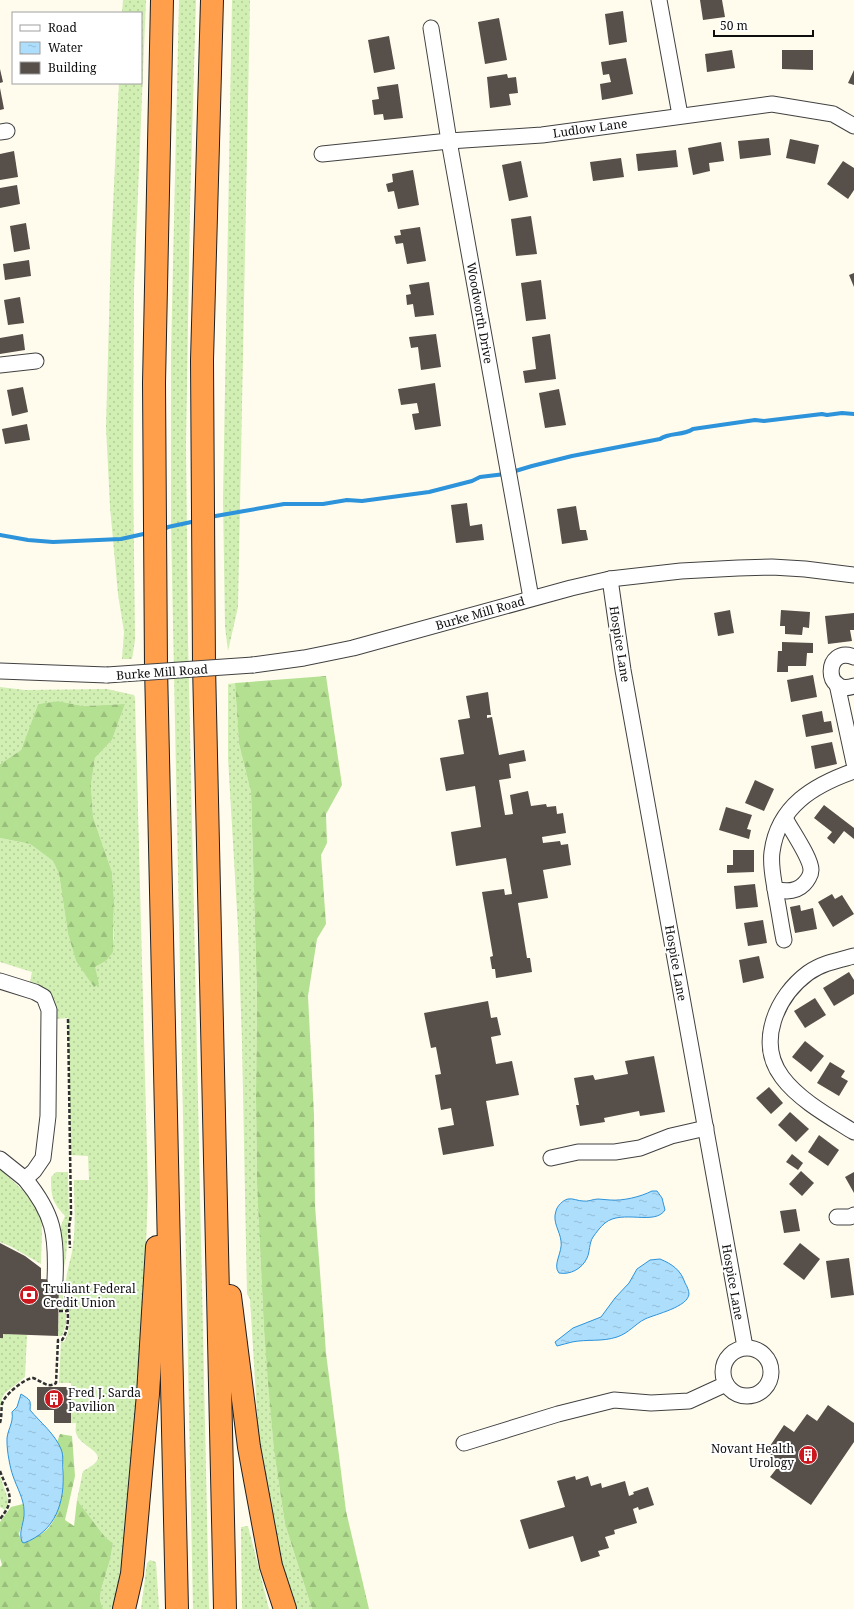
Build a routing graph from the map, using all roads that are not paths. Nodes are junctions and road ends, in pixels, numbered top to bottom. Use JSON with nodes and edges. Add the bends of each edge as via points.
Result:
{"nodes":[{"id":1,"x":162,"y":0,"type":"edge"},
{"id":2,"x":212,"y":0,"type":"edge"},
{"id":3,"x":659,"y":0,"type":"edge"},
{"id":4,"x":431,"y":28,"type":"dead end"},
{"id":5,"x":680,"y":115,"type":"junction"},
{"id":6,"x":854,"y":126,"type":"edge"},
{"id":7,"x":449,"y":141,"type":"junction"},
{"id":8,"x":322,"y":154,"type":"dead end"},
{"id":9,"x":36,"y":361,"type":"dead end"},
{"id":10,"x":0,"y":365,"type":"edge"},
{"id":11,"x":854,"y":575,"type":"edge"},
{"id":12,"x":610,"y":579,"type":"junction"},
{"id":13,"x":530,"y":598,"type":"junction"},
{"id":14,"x":854,"y":657,"type":"edge"},
{"id":15,"x":0,"y":671,"type":"edge"},
{"id":16,"x":837,"y":684,"type":"junction"},
{"id":17,"x":854,"y":686,"type":"edge"},
{"id":18,"x":854,"y":762,"type":"edge"},
{"id":19,"x":854,"y":770,"type":"edge"},
{"id":20,"x":785,"y":818,"type":"junction"},
{"id":21,"x":775,"y":889,"type":"junction"},
{"id":22,"x":784,"y":940,"type":"dead end"},
{"id":23,"x":854,"y":956,"type":"edge"},
{"id":24,"x":0,"y":981,"type":"edge"},
{"id":25,"x":167,"y":1084,"type":"junction"},
{"id":26,"x":706,"y":1128,"type":"junction"},
{"id":27,"x":854,"y":1132,"type":"edge"},
{"id":28,"x":551,"y":1158,"type":"dead end"},
{"id":29,"x":0,"y":1159,"type":"edge"},
{"id":30,"x":25,"y":1179,"type":"junction"},
{"id":31,"x":215,"y":1187,"type":"junction"},
{"id":32,"x":854,"y":1216,"type":"edge"},
{"id":33,"x":838,"y":1217,"type":"dead end"},
{"id":34,"x":59,"y":1283,"type":"road end"},
{"id":35,"x":745,"y":1347,"type":"junction"},
{"id":36,"x":726,"y":1384,"type":"junction"},
{"id":37,"x":464,"y":1443,"type":"dead end"},
{"id":38,"x":124,"y":1609,"type":"edge"},
{"id":39,"x":177,"y":1609,"type":"edge"},
{"id":40,"x":225,"y":1609,"type":"edge"},
{"id":41,"x":286,"y":1609,"type":"edge"}],
"edges":[{"from":1,"to":25,"type":"highway","via":[[154,383],[156,667]]},
{"from":2,"to":31,"type":"highway","via":[[202,360],[204,673]]},
{"from":3,"to":5,"type":"street"},
{"from":4,"to":7,"type":"street","name":"Woodworth Drive"},
{"from":5,"to":6,"type":"street","name":"Ludlow Lane","via":[[772,104],[834,114]]},
{"from":5,"to":7,"type":"street","name":"Ludlow Lane","via":[[542,135]]},
{"from":7,"to":8,"type":"street","name":"Ludlow Lane"},
{"from":7,"to":13,"type":"street","name":"Woodworth Drive"},
{"from":9,"to":10,"type":"street"},
{"from":11,"to":12,"type":"street","name":"Burke Mill Road","via":[[772,567],[681,571]]},
{"from":12,"to":13,"type":"street","name":"Burke Mill Road"},
{"from":12,"to":26,"type":"street","name":"Hospice Lane","via":[[623,670]]},
{"from":13,"to":15,"type":"street","name":"Burke Mill Road","bridge":true,"via":[[352,648],[304,658],[253,665],[107,675]]},
{"from":14,"to":16,"type":"street","via":[[842,656],[833,662],[830,672]]},
{"from":16,"to":17,"type":"street","via":[[843,687]]},
{"from":16,"to":18,"type":"street"},
{"from":19,"to":20,"type":"street","via":[[814,788],[799,799]]},
{"from":20,"to":21,"type":"street","via":[[776,836],[772,853]]},
{"from":20,"to":21,"type":"street","via":[[808,859],[811,871],[802,887],[792,891]]},
{"from":21,"to":22,"type":"street"},
{"from":23,"to":27,"type":"street","via":[[825,964],[800,980],[775,1015],[770,1038],[772,1056],[783,1078],[808,1103]]},
{"from":24,"to":30,"type":"street","via":[[44,997],[49,1010],[48,1116],[43,1158]]},
{"from":25,"to":38,"type":"highway","via":[[148,1394],[132,1574]]},
{"from":25,"to":39,"type":"highway"},
{"from":26,"to":28,"type":"street","via":[[671,1136],[640,1148],[615,1152],[578,1152]]},
{"from":26,"to":35,"type":"street","name":"Hospice Lane"},
{"from":29,"to":30,"type":"street"},
{"from":30,"to":34,"type":"street","via":[[43,1203],[51,1225]]},
{"from":31,"to":40,"type":"highway"},
{"from":31,"to":41,"type":"highway","via":[[249,1447],[271,1566]]},
{"from":32,"to":33,"type":"street"},
{"from":35,"to":36,"type":"street","via":[[736,1350],[725,1360],[723,1376]]},
{"from":35,"to":36,"type":"street","via":[[755,1349],[766,1357],[771,1373],[768,1383],[756,1394],[744,1396]]},
{"from":36,"to":37,"type":"street","via":[[689,1401],[651,1403],[614,1400]]}]}
